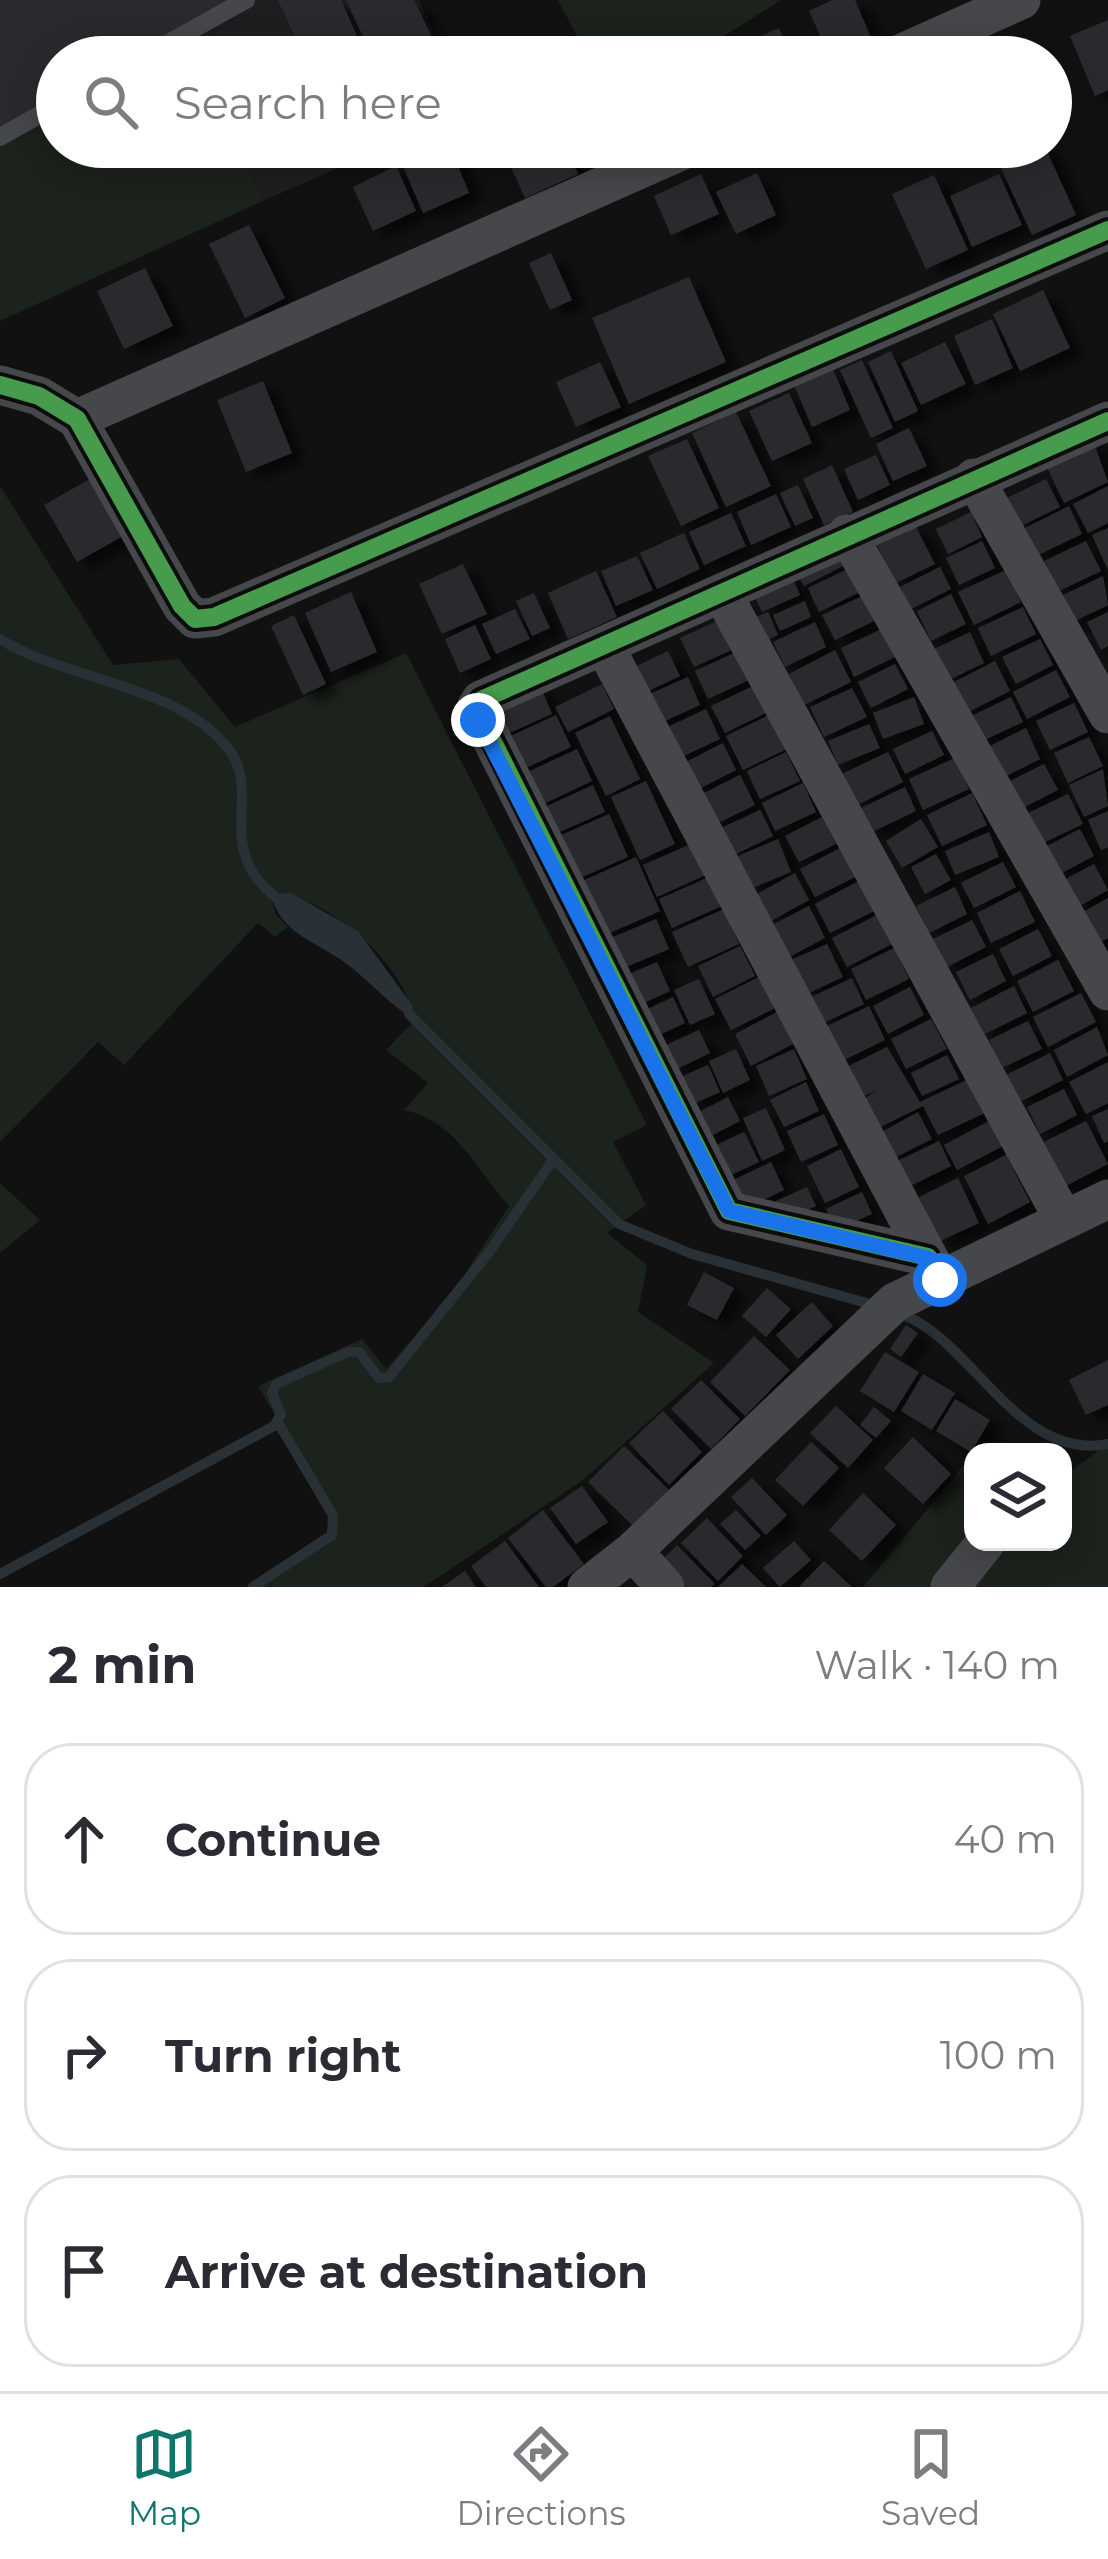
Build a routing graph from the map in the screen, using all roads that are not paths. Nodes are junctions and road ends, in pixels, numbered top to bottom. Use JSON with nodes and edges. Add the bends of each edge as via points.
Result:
{"nodes":[{"id":1,"x":246,"y":0,"type":"edge"},
{"id":2,"x":1021,"y":0,"type":"edge"},
{"id":3,"x":181,"y":36,"type":"edge"},
{"id":4,"x":940,"y":36,"type":"edge"},
{"id":5,"x":36,"y":117,"type":"edge"},
{"id":6,"x":0,"y":137,"type":"edge"},
{"id":7,"x":643,"y":168,"type":"edge"},
{"id":8,"x":1108,"y":230,"type":"edge"},
{"id":9,"x":0,"y":385,"type":"edge"},
{"id":10,"x":77,"y":419,"type":"junction"},
{"id":11,"x":1105,"y":429,"type":"edge"},
{"id":12,"x":974,"y":478,"type":"junction"},
{"id":13,"x":848,"y":534,"type":"junction"},
{"id":14,"x":722,"y":593,"type":"junction"},
{"id":15,"x":604,"y":647,"type":"junction"},
{"id":16,"x":1108,"y":713,"type":"edge"},
{"id":17,"x":1108,"y":991,"type":"edge"},
{"id":18,"x":1108,"y":1199,"type":"edge"},
{"id":19,"x":1064,"y":1220,"type":"junction"},
{"id":20,"x":934,"y":1269,"type":"junction"},
{"id":21,"x":633,"y":1551,"type":"junction"},
{"id":22,"x":979,"y":1551,"type":"edge"},
{"id":23,"x":587,"y":1587,"type":"edge"},
{"id":24,"x":664,"y":1587,"type":"edge"},
{"id":25,"x":950,"y":1587,"type":"edge"}],
"edges":[{"from":1,"to":3,"type":"lane"},
{"from":2,"to":4,"type":"street"},
{"from":5,"to":6,"type":"lane"},
{"from":7,"to":10,"type":"street"},
{"from":8,"to":10,"type":"street","via":[[214,617],[195,619],[182,606]]},
{"from":9,"to":10,"type":"street","via":[[40,396]]},
{"from":11,"to":12,"type":"street"},
{"from":12,"to":13,"type":"street"},
{"from":12,"to":16,"type":"street"},
{"from":13,"to":14,"type":"street"},
{"from":13,"to":17,"type":"street"},
{"from":14,"to":15,"type":"street"},
{"from":14,"to":19,"type":"street"},
{"from":15,"to":20,"type":"street"},
{"from":15,"to":20,"type":"street","via":[[481,700],[478,720],[729,1211]]},
{"from":18,"to":19,"type":"street"},
{"from":19,"to":20,"type":"street"},
{"from":20,"to":21,"type":"street"},
{"from":21,"to":23,"type":"street"},
{"from":21,"to":24,"type":"street"},
{"from":22,"to":25,"type":"street"}]}
